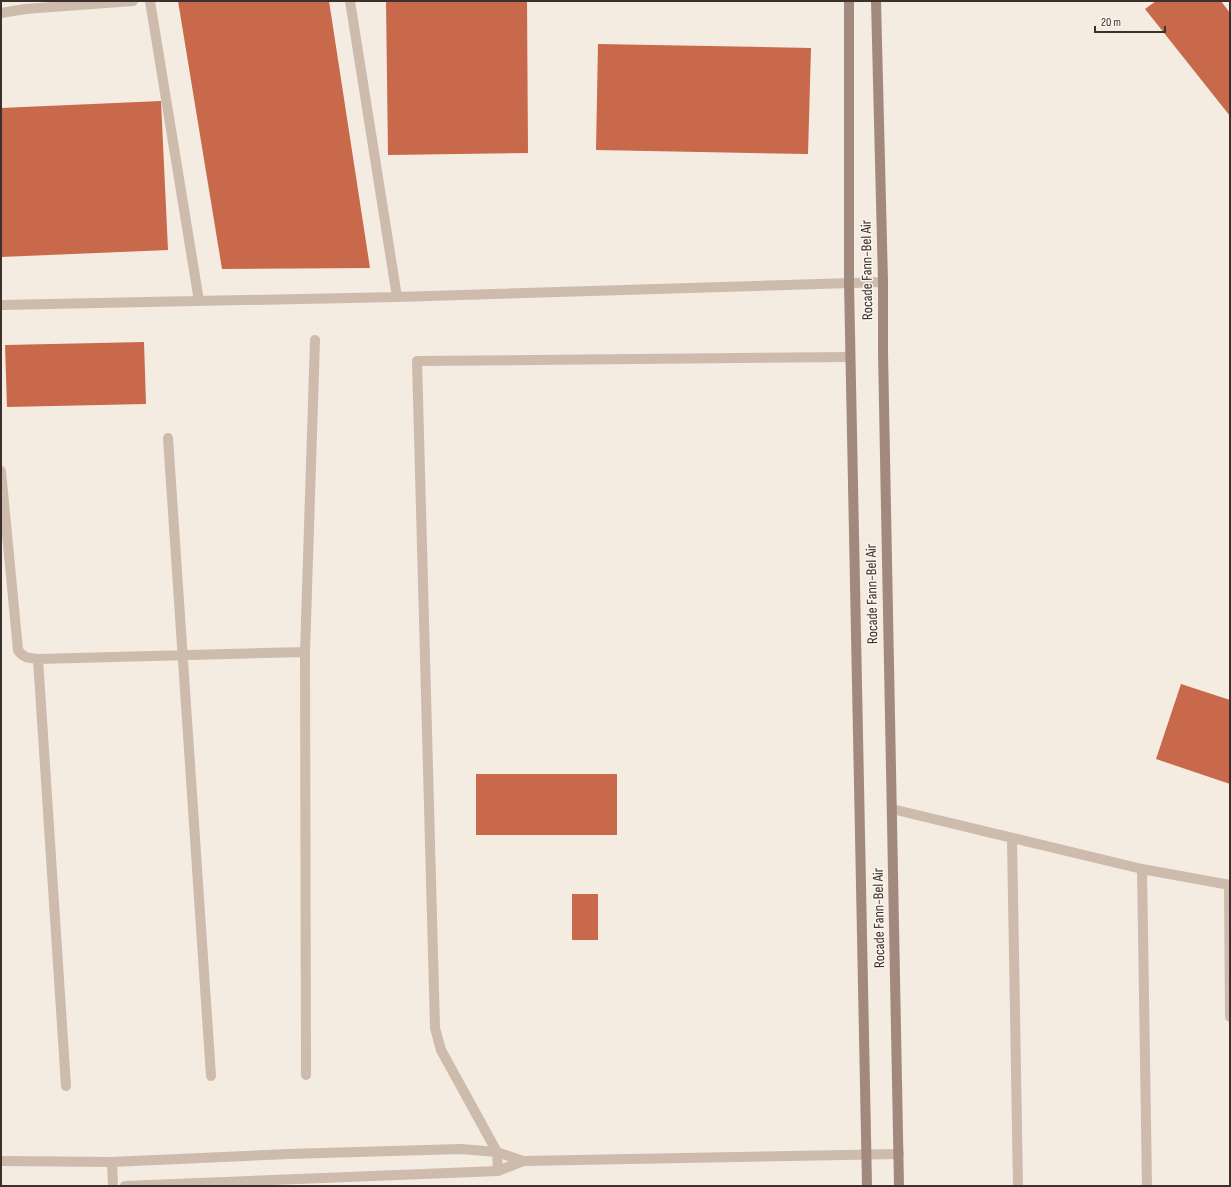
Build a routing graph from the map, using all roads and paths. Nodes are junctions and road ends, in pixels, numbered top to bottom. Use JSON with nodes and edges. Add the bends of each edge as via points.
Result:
{"nodes":[{"id":1,"x":133,"y":1,"type":"edge"},
{"id":2,"x":150,"y":1,"type":"edge"},
{"id":3,"x":350,"y":1,"type":"edge"},
{"id":4,"x":849,"y":1,"type":"edge"},
{"id":5,"x":876,"y":1,"type":"edge"},
{"id":6,"x":1,"y":13,"type":"edge"},
{"id":7,"x":883,"y":282,"type":"junction"},
{"id":8,"x":849,"y":283,"type":"junction"},
{"id":9,"x":397,"y":296,"type":"junction"},
{"id":10,"x":199,"y":301,"type":"junction"},
{"id":11,"x":1,"y":305,"type":"edge"},
{"id":12,"x":316,"y":340,"type":"dead end"},
{"id":13,"x":850,"y":357,"type":"junction"},
{"id":14,"x":168,"y":438,"type":"dead end"},
{"id":15,"x":1,"y":471,"type":"edge"},
{"id":16,"x":305,"y":652,"type":"junction"},
{"id":17,"x":183,"y":656,"type":"junction"},
{"id":18,"x":38,"y":659,"type":"junction"},
{"id":19,"x":892,"y":808,"type":"junction"},
{"id":20,"x":1012,"y":838,"type":"junction"},
{"id":21,"x":1142,"y":869,"type":"junction"},
{"id":22,"x":1230,"y":885,"type":"edge"},
{"id":23,"x":1230,"y":1017,"type":"edge"},
{"id":24,"x":210,"y":1076,"type":"dead end"},
{"id":25,"x":306,"y":1076,"type":"dead end"},
{"id":26,"x":66,"y":1086,"type":"dead end"},
{"id":27,"x":497,"y":1152,"type":"junction"},
{"id":28,"x":899,"y":1154,"type":"junction"},
{"id":29,"x":867,"y":1155,"type":"junction"},
{"id":30,"x":1,"y":1161,"type":"edge"},
{"id":31,"x":523,"y":1161,"type":"junction"},
{"id":32,"x":112,"y":1162,"type":"junction"},
{"id":33,"x":498,"y":1171,"type":"junction"},
{"id":34,"x":113,"y":1186,"type":"edge"},
{"id":35,"x":125,"y":1186,"type":"edge"},
{"id":36,"x":868,"y":1186,"type":"edge"},
{"id":37,"x":899,"y":1186,"type":"edge"},
{"id":38,"x":1018,"y":1186,"type":"edge"},
{"id":39,"x":1147,"y":1186,"type":"edge"}],
"edges":[{"from":1,"to":6,"type":"lane"},
{"from":2,"to":10,"type":"lane"},
{"from":3,"to":9,"type":"lane"},
{"from":4,"to":8,"type":"street","name":"Rocade Fann-Bel Air"},
{"from":5,"to":7,"type":"street","name":"Rocade Fann-Bel Air"},
{"from":7,"to":8,"type":"lane"},
{"from":7,"to":19,"type":"street","name":"Rocade Fann-Bel Air"},
{"from":8,"to":9,"type":"lane"},
{"from":8,"to":13,"type":"street","name":"Rocade Fann-Bel Air"},
{"from":9,"to":10,"type":"lane"},
{"from":10,"to":11,"type":"lane"},
{"from":12,"to":16,"type":"lane"},
{"from":13,"to":27,"type":"lane","via":[[417,361],[435,1028],[441,1050]]},
{"from":13,"to":29,"type":"street","name":"Rocade Fann-Bel Air"},
{"from":14,"to":17,"type":"lane"},
{"from":15,"to":18,"type":"lane","via":[[18,650],[25,658]]},
{"from":16,"to":17,"type":"lane"},
{"from":16,"to":25,"type":"lane"},
{"from":17,"to":18,"type":"lane"},
{"from":17,"to":24,"type":"lane"},
{"from":18,"to":26,"type":"lane"},
{"from":19,"to":20,"type":"lane"},
{"from":19,"to":28,"type":"street","name":"Rocade Fann-Bel Air"},
{"from":20,"to":21,"type":"lane"},
{"from":20,"to":38,"type":"lane"},
{"from":21,"to":22,"type":"lane"},
{"from":21,"to":39,"type":"lane"},
{"from":22,"to":23,"type":"lane"},
{"from":27,"to":31,"type":"lane"},
{"from":27,"to":32,"type":"lane","via":[[461,1150],[288,1154]]},
{"from":27,"to":33,"type":"lane"},
{"from":28,"to":29,"type":"lane"},
{"from":28,"to":37,"type":"street","name":"Rocade Fann-Bel Air"},
{"from":29,"to":31,"type":"lane"},
{"from":29,"to":36,"type":"street","name":"Rocade Fann-Bel Air"},
{"from":30,"to":32,"type":"lane"},
{"from":31,"to":33,"type":"lane"},
{"from":32,"to":34,"type":"lane"},
{"from":33,"to":35,"type":"lane"}]}
